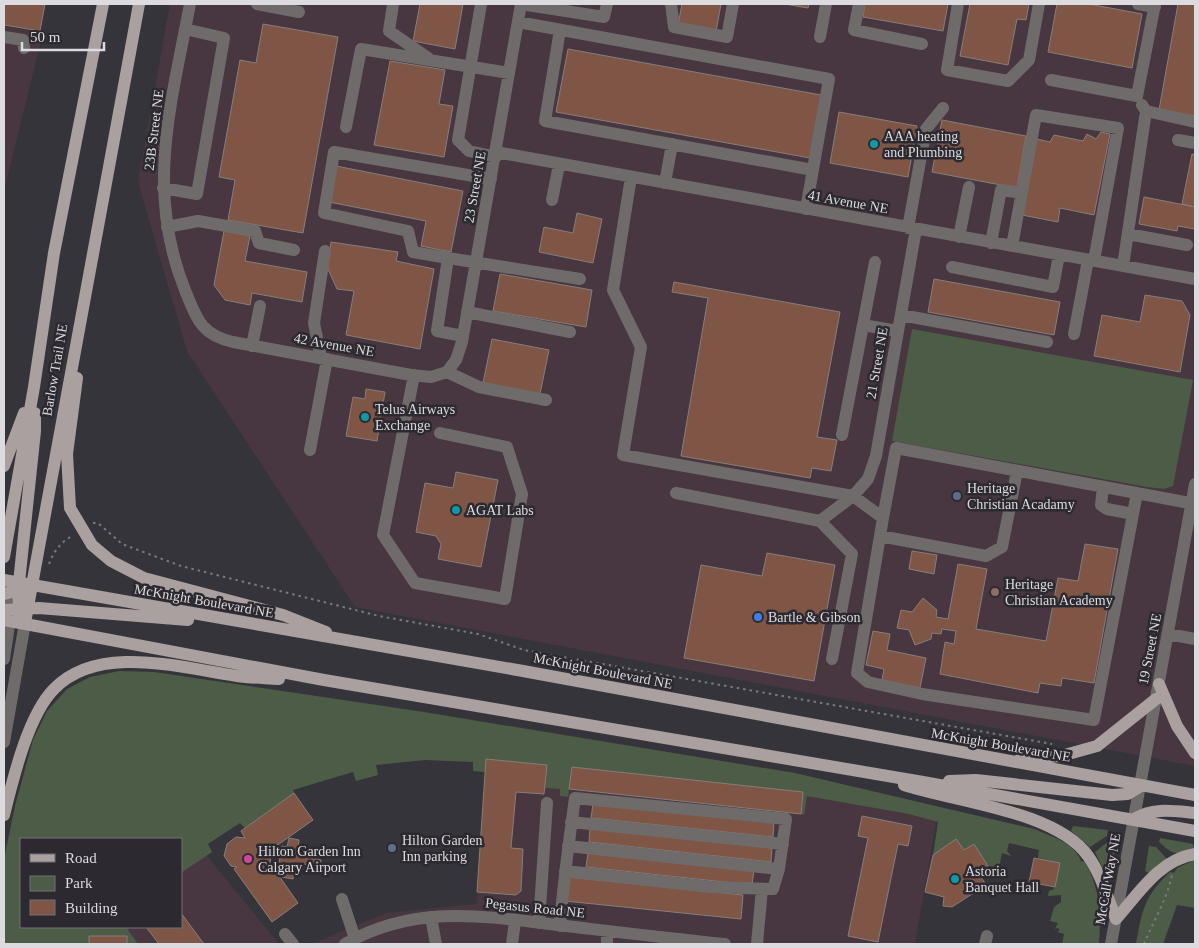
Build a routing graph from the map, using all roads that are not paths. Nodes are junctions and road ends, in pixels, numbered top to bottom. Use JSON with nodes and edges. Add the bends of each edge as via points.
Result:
{"nodes":[{"id":1,"x":103,"y":4,"type":"edge"},
{"id":2,"x":139,"y":4,"type":"edge"},
{"id":3,"x":190,"y":4,"type":"edge"},
{"id":4,"x":257,"y":4,"type":"edge"},
{"id":5,"x":393,"y":4,"type":"edge"},
{"id":6,"x":481,"y":4,"type":"edge"},
{"id":7,"x":521,"y":4,"type":"edge"},
{"id":8,"x":606,"y":4,"type":"edge"},
{"id":9,"x":671,"y":4,"type":"edge"},
{"id":10,"x":733,"y":4,"type":"edge"},
{"id":11,"x":826,"y":4,"type":"edge"},
{"id":12,"x":859,"y":4,"type":"edge"},
{"id":13,"x":958,"y":4,"type":"edge"},
{"id":14,"x":1039,"y":4,"type":"edge"},
{"id":15,"x":1138,"y":4,"type":"edge"},
{"id":16,"x":1155,"y":5,"type":"edge"},
{"id":17,"x":299,"y":12,"type":"dead end"},
{"id":18,"x":518,"y":22,"type":"junction"},
{"id":19,"x":185,"y":29,"type":"junction"},
{"id":20,"x":560,"y":30,"type":"junction"},
{"id":21,"x":4,"y":37,"type":"edge"},
{"id":22,"x":820,"y":37,"type":"dead end"},
{"id":23,"x":922,"y":44,"type":"dead end"},
{"id":24,"x":24,"y":48,"type":"dead end"},
{"id":25,"x":432,"y":60,"type":"junction"},
{"id":26,"x":471,"y":67,"type":"junction"},
{"id":27,"x":510,"y":73,"type":"junction"},
{"id":28,"x":1051,"y":80,"type":"dead end"},
{"id":29,"x":1137,"y":96,"type":"junction"},
{"id":30,"x":943,"y":108,"type":"dead end"},
{"id":31,"x":1146,"y":111,"type":"junction"},
{"id":32,"x":1195,"y":122,"type":"edge"},
{"id":33,"x":346,"y":127,"type":"dead end"},
{"id":34,"x":1178,"y":140,"type":"dead end"},
{"id":35,"x":1195,"y":143,"type":"edge"},
{"id":36,"x":672,"y":144,"type":"junction"},
{"id":37,"x":496,"y":155,"type":"junction"},
{"id":38,"x":559,"y":164,"type":"junction"},
{"id":39,"x":813,"y":170,"type":"junction"},
{"id":40,"x":631,"y":177,"type":"junction"},
{"id":41,"x":491,"y":180,"type":"junction"},
{"id":42,"x":665,"y":183,"type":"junction"},
{"id":43,"x":163,"y":188,"type":"junction"},
{"id":44,"x":969,"y":188,"type":"dead end"},
{"id":45,"x":1022,"y":193,"type":"junction"},
{"id":46,"x":552,"y":200,"type":"dead end"},
{"id":47,"x":806,"y":209,"type":"junction"},
{"id":48,"x":167,"y":227,"type":"junction"},
{"id":49,"x":912,"y":228,"type":"junction"},
{"id":50,"x":1128,"y":234,"type":"junction"},
{"id":51,"x":958,"y":237,"type":"junction"},
{"id":52,"x":992,"y":243,"type":"junction"},
{"id":53,"x":1187,"y":245,"type":"dead end"},
{"id":54,"x":1012,"y":246,"type":"junction"},
{"id":55,"x":294,"y":250,"type":"dead end"},
{"id":56,"x":326,"y":251,"type":"dead end"},
{"id":57,"x":1059,"y":255,"type":"junction"},
{"id":58,"x":448,"y":258,"type":"junction"},
{"id":59,"x":1091,"y":261,"type":"junction"},
{"id":60,"x":875,"y":262,"type":"dead end"},
{"id":61,"x":476,"y":264,"type":"junction"},
{"id":62,"x":1123,"y":266,"type":"junction"},
{"id":63,"x":952,"y":267,"type":"dead end"},
{"id":64,"x":580,"y":279,"type":"dead end"},
{"id":65,"x":1195,"y":279,"type":"edge"},
{"id":66,"x":260,"y":306,"type":"dead end"},
{"id":67,"x":467,"y":312,"type":"junction"},
{"id":68,"x":901,"y":315,"type":"junction"},
{"id":69,"x":863,"y":325,"type":"junction"},
{"id":70,"x":898,"y":331,"type":"junction"},
{"id":71,"x":570,"y":332,"type":"dead end"},
{"id":72,"x":77,"y":334,"type":"junction"},
{"id":73,"x":1074,"y":334,"type":"dead end"},
{"id":74,"x":463,"y":336,"type":"junction"},
{"id":75,"x":216,"y":338,"type":"joint"},
{"id":76,"x":1047,"y":342,"type":"dead end"},
{"id":77,"x":252,"y":346,"type":"junction"},
{"id":78,"x":324,"y":359,"type":"junction"},
{"id":79,"x":446,"y":372,"type":"junction"},
{"id":80,"x":414,"y":375,"type":"junction"},
{"id":81,"x":34,"y":387,"type":"junction"},
{"id":82,"x":546,"y":400,"type":"dead end"},
{"id":83,"x":440,"y":432,"type":"dead end"},
{"id":84,"x":842,"y":434,"type":"dead end"},
{"id":85,"x":878,"y":444,"type":"junction"},
{"id":86,"x":896,"y":448,"type":"junction"},
{"id":87,"x":310,"y":450,"type":"dead end"},
{"id":88,"x":4,"y":466,"type":"edge"},
{"id":89,"x":1017,"y":471,"type":"junction"},
{"id":90,"x":1195,"y":484,"type":"edge"},
{"id":91,"x":1103,"y":487,"type":"junction"},
{"id":92,"x":676,"y":493,"type":"dead end"},
{"id":93,"x":1137,"y":493,"type":"junction"},
{"id":94,"x":853,"y":496,"type":"junction"},
{"id":95,"x":1194,"y":504,"type":"edge"},
{"id":96,"x":1133,"y":514,"type":"junction"},
{"id":97,"x":883,"y":518,"type":"junction"},
{"id":98,"x":820,"y":521,"type":"junction"},
{"id":99,"x":880,"y":536,"type":"junction"},
{"id":100,"x":4,"y":557,"type":"edge"},
{"id":101,"x":4,"y":580,"type":"edge"},
{"id":102,"x":32,"y":584,"type":"junction"},
{"id":103,"x":10,"y":590,"type":"edge"},
{"id":104,"x":12,"y":612,"type":"edge"},
{"id":105,"x":25,"y":623,"type":"junction"},
{"id":106,"x":258,"y":626,"type":"junction"},
{"id":107,"x":1168,"y":634,"type":"junction"},
{"id":108,"x":1195,"y":639,"type":"edge"},
{"id":109,"x":349,"y":641,"type":"junction"},
{"id":110,"x":4,"y":659,"type":"edge"},
{"id":111,"x":832,"y":659,"type":"dead end"},
{"id":112,"x":324,"y":680,"type":"junction"},
{"id":113,"x":1159,"y":684,"type":"junction"},
{"id":114,"x":1156,"y":699,"type":"junction"},
{"id":115,"x":4,"y":742,"type":"edge"},
{"id":116,"x":1195,"y":753,"type":"edge"},
{"id":117,"x":1002,"y":761,"type":"junction"},
{"id":118,"x":869,"y":773,"type":"junction"},
{"id":119,"x":923,"y":782,"type":"junction"},
{"id":120,"x":1141,"y":786,"type":"junction"},
{"id":121,"x":1195,"y":796,"type":"edge"},
{"id":122,"x":546,"y":803,"type":"dead end"},
{"id":123,"x":1195,"y":813,"type":"edge"},
{"id":124,"x":4,"y":815,"type":"edge"},
{"id":125,"x":1134,"y":819,"type":"junction"},
{"id":126,"x":571,"y":822,"type":"junction"},
{"id":127,"x":1195,"y":831,"type":"edge"},
{"id":128,"x":783,"y":844,"type":"junction"},
{"id":129,"x":568,"y":846,"type":"junction"},
{"id":130,"x":1195,"y":854,"type":"edge"},
{"id":131,"x":779,"y":869,"type":"junction"},
{"id":132,"x":565,"y":871,"type":"junction"},
{"id":133,"x":762,"y":889,"type":"junction"},
{"id":134,"x":342,"y":899,"type":"dead end"},
{"id":135,"x":431,"y":917,"type":"junction"},
{"id":136,"x":1116,"y":919,"type":"junction"},
{"id":137,"x":515,"y":921,"type":"junction"},
{"id":138,"x":539,"y":923,"type":"junction"},
{"id":139,"x":560,"y":926,"type":"junction"},
{"id":140,"x":607,"y":931,"type":"junction"},
{"id":141,"x":651,"y":940,"type":"edge"},
{"id":142,"x":356,"y":941,"type":"edge"},
{"id":143,"x":693,"y":942,"type":"edge"},
{"id":144,"x":436,"y":944,"type":"edge"},
{"id":145,"x":512,"y":944,"type":"edge"},
{"id":146,"x":607,"y":944,"type":"edge"},
{"id":147,"x":725,"y":944,"type":"edge"},
{"id":148,"x":757,"y":944,"type":"edge"},
{"id":149,"x":1111,"y":944,"type":"edge"}],
"edges":[{"from":1,"to":81,"type":"main road","name":"Barlow Trail NE","via":[[54,252]]},
{"from":2,"to":72,"type":"main road","name":"Barlow Trail NE"},
{"from":3,"to":19,"type":"street","name":"23B Street NE"},
{"from":4,"to":17,"type":"street"},
{"from":5,"to":25,"type":"street","via":[[389,32]]},
{"from":6,"to":26,"type":"street"},
{"from":7,"to":8,"type":"street","via":[[604,17]]},
{"from":7,"to":18,"type":"street","name":"23 Street NE"},
{"from":9,"to":10,"type":"street","via":[[674,27],[727,37]]},
{"from":11,"to":22,"type":"street"},
{"from":12,"to":23,"type":"street","via":[[854,30]]},
{"from":13,"to":14,"type":"street","via":[[947,70],[1008,80],[1028,60]]},
{"from":15,"to":16,"type":"street"},
{"from":16,"to":29,"type":"street"},
{"from":18,"to":20,"type":"street"},
{"from":18,"to":27,"type":"street","name":"23 Street NE"},
{"from":19,"to":43,"type":"street","name":"23B Street NE","via":[[166,136]]},
{"from":19,"to":43,"type":"street","via":[[224,38],[197,194]]},
{"from":20,"to":36,"type":"street","via":[[545,121]]},
{"from":20,"to":39,"type":"street","via":[[829,79]]},
{"from":21,"to":24,"type":"street","via":[[23,40]]},
{"from":25,"to":26,"type":"street"},
{"from":25,"to":33,"type":"street","via":[[361,49]]},
{"from":26,"to":27,"type":"street"},
{"from":26,"to":37,"type":"street","name":"41 Avenue NE","via":[[458,140],[469,151]]},
{"from":27,"to":37,"type":"street","name":"23 Street NE"},
{"from":28,"to":29,"type":"street"},
{"from":29,"to":31,"type":"street"},
{"from":30,"to":49,"type":"street","name":"21 Street NE","via":[[926,129]]},
{"from":31,"to":32,"type":"street"},
{"from":31,"to":50,"type":"street"},
{"from":34,"to":35,"type":"street"},
{"from":36,"to":39,"type":"street"},
{"from":36,"to":42,"type":"street"},
{"from":37,"to":38,"type":"street","name":"41 Avenue NE"},
{"from":37,"to":41,"type":"street","name":"23 Street NE"},
{"from":38,"to":40,"type":"street","name":"41 Avenue NE"},
{"from":38,"to":46,"type":"street"},
{"from":39,"to":47,"type":"street"},
{"from":40,"to":42,"type":"street","name":"41 Avenue NE"},
{"from":40,"to":94,"type":"street","via":[[613,290],[641,347],[623,455]]},
{"from":41,"to":58,"type":"street","via":[[334,152],[324,214],[408,232],[413,252]]},
{"from":41,"to":61,"type":"street","name":"23 Street NE"},
{"from":42,"to":47,"type":"street","name":"41 Avenue NE"},
{"from":43,"to":48,"type":"street","name":"23B Street NE"},
{"from":44,"to":51,"type":"street"},
{"from":45,"to":52,"type":"street","via":[[1001,190]]},
{"from":45,"to":54,"type":"street"},
{"from":45,"to":59,"type":"street","via":[[1036,115],[1118,128]]},
{"from":47,"to":49,"type":"street","name":"41 Avenue NE"},
{"from":48,"to":55,"type":"street","via":[[198,221],[255,232],[259,244]]},
{"from":48,"to":75,"type":"street","name":"23B Street NE","via":[[175,262],[191,305],[201,324]]},
{"from":49,"to":51,"type":"street","name":"41 Avenue NE"},
{"from":49,"to":68,"type":"street","name":"21 Street NE"},
{"from":50,"to":53,"type":"street"},
{"from":50,"to":62,"type":"street"},
{"from":51,"to":52,"type":"street","name":"41 Avenue NE"},
{"from":52,"to":54,"type":"street","name":"41 Avenue NE"},
{"from":54,"to":57,"type":"street","name":"41 Avenue NE"},
{"from":56,"to":78,"type":"street","via":[[314,323]]},
{"from":57,"to":59,"type":"street","name":"41 Avenue NE"},
{"from":57,"to":63,"type":"street","via":[[1053,287]]},
{"from":58,"to":61,"type":"street"},
{"from":58,"to":74,"type":"street","via":[[437,331]]},
{"from":59,"to":62,"type":"street","name":"41 Avenue NE"},
{"from":59,"to":73,"type":"street"},
{"from":60,"to":69,"type":"street"},
{"from":61,"to":64,"type":"street"},
{"from":61,"to":67,"type":"street","name":"23 Street NE"},
{"from":62,"to":65,"type":"street","name":"41 Avenue NE"},
{"from":66,"to":77,"type":"street"},
{"from":67,"to":71,"type":"street"},
{"from":67,"to":74,"type":"street","name":"23 Street NE"},
{"from":68,"to":70,"type":"street","name":"21 Street NE"},
{"from":68,"to":76,"type":"street"},
{"from":69,"to":70,"type":"street"},
{"from":69,"to":84,"type":"street"},
{"from":70,"to":85,"type":"street","name":"21 Street NE"},
{"from":72,"to":102,"type":"main road","name":"Barlow Trail NE"},
{"from":72,"to":109,"type":"main road","via":[[80,359],[67,454],[70,508],[92,545],[111,561],[144,578],[283,615]]},
{"from":74,"to":79,"type":"street","name":"23 Street NE","via":[[456,360]]},
{"from":75,"to":77,"type":"street","name":"42 Avenue NE"},
{"from":77,"to":78,"type":"street","name":"42 Avenue NE"},
{"from":78,"to":80,"type":"street","name":"42 Avenue NE"},
{"from":78,"to":87,"type":"street"},
{"from":79,"to":80,"type":"street","name":"42 Avenue NE","via":[[431,377]]},
{"from":79,"to":82,"type":"street","via":[[479,387]]},
{"from":80,"to":83,"type":"street","via":[[383,535],[415,583],[505,599],[522,494],[507,447]]},
{"from":81,"to":88,"type":"main road"},
{"from":81,"to":100,"type":"main road","name":"Barlow Trail NE"},
{"from":81,"to":103,"type":"main road","via":[[35,431]]},
{"from":85,"to":86,"type":"street"},
{"from":85,"to":94,"type":"street","name":"21 Street NE","via":[[868,479]]},
{"from":86,"to":89,"type":"street"},
{"from":86,"to":97,"type":"street"},
{"from":89,"to":91,"type":"street"},
{"from":89,"to":99,"type":"street","via":[[1002,546],[986,556]]},
{"from":90,"to":95,"type":"street","name":"19 Street NE"},
{"from":91,"to":93,"type":"street"},
{"from":91,"to":96,"type":"street","via":[[1101,505]]},
{"from":92,"to":98,"type":"street"},
{"from":93,"to":95,"type":"street"},
{"from":93,"to":96,"type":"street"},
{"from":94,"to":97,"type":"street"},
{"from":94,"to":98,"type":"street","name":"21 Street NE"},
{"from":95,"to":107,"type":"street","name":"19 Street NE"},
{"from":96,"to":99,"type":"street","via":[[1094,720],[922,694],[868,682],[857,673]]},
{"from":97,"to":99,"type":"street"},
{"from":98,"to":111,"type":"street","via":[[852,554]]},
{"from":101,"to":103,"type":"main road"},
{"from":102,"to":103,"type":"main road"},
{"from":102,"to":104,"type":"main road","name":"Barlow Trail NE"},
{"from":102,"to":106,"type":"main road","name":"McKnight Boulevard NE"},
{"from":103,"to":104,"type":"street"},
{"from":104,"to":105,"type":"main road","name":"Barlow Trail NE"},
{"from":104,"to":106,"type":"main road"},
{"from":104,"to":110,"type":"street"},
{"from":105,"to":112,"type":"main road"},
{"from":105,"to":115,"type":"street","name":"Barlow Trail NE"},
{"from":106,"to":109,"type":"main road","name":"McKnight Boulevard NE"},
{"from":107,"to":108,"type":"street"},
{"from":107,"to":113,"type":"street","name":"19 Street NE"},
{"from":109,"to":117,"type":"main road","name":"McKnight Boulevard NE"},
{"from":112,"to":118,"type":"main road"},
{"from":112,"to":124,"type":"main road","via":[[240,677],[146,663],[106,663],[78,671],[54,689],[43,705],[21,750]]},
{"from":113,"to":114,"type":"street","name":"19 Street NE"},
{"from":113,"to":116,"type":"main road","via":[[1177,726]]},
{"from":114,"to":117,"type":"main road","via":[[1096,746],[1061,756]]},
{"from":114,"to":120,"type":"street","name":"19 Street NE"},
{"from":117,"to":120,"type":"main road","name":"McKnight Boulevard NE"},
{"from":118,"to":119,"type":"main road"},
{"from":118,"to":136,"type":"main road","via":[[923,791],[1009,812],[1061,832],[1076,843],[1093,864]]},
{"from":119,"to":120,"type":"main road","via":[[976,780],[1112,795],[1128,794]]},
{"from":119,"to":125,"type":"main road"},
{"from":120,"to":121,"type":"main road","name":"McKnight Boulevard NE"},
{"from":120,"to":125,"type":"street","name":"19 Street NE"},
{"from":122,"to":138,"type":"street"},
{"from":123,"to":125,"type":"main road","via":[[1165,810],[1147,812]]},
{"from":125,"to":127,"type":"main road"},
{"from":125,"to":136,"type":"street","name":"McCall Way NE"},
{"from":126,"to":128,"type":"street"},
{"from":126,"to":128,"type":"street","via":[[575,798],[647,804],[786,819]]},
{"from":126,"to":129,"type":"street"},
{"from":128,"to":131,"type":"street"},
{"from":129,"to":131,"type":"street"},
{"from":129,"to":132,"type":"street"},
{"from":130,"to":136,"type":"main road","via":[[1162,868]]},
{"from":131,"to":133,"type":"street","via":[[773,889]]},
{"from":132,"to":133,"type":"street","via":[[711,888]]},
{"from":132,"to":139,"type":"street"},
{"from":133,"to":148,"type":"street"},
{"from":134,"to":142,"type":"street"},
{"from":135,"to":137,"type":"street","name":"Pegasus Road NE","via":[[462,915]]},
{"from":135,"to":142,"type":"street","name":"Pegasus Road NE","via":[[411,919]]},
{"from":135,"to":144,"type":"street"},
{"from":136,"to":149,"type":"street","name":"McCall Way NE"},
{"from":137,"to":138,"type":"street","name":"Pegasus Road NE"},
{"from":137,"to":145,"type":"street"},
{"from":138,"to":139,"type":"street","name":"Pegasus Road NE"},
{"from":139,"to":140,"type":"street","name":"Pegasus Road NE"},
{"from":140,"to":141,"type":"street","name":"Pegasus Road NE"},
{"from":140,"to":146,"type":"street"},
{"from":141,"to":143,"type":"street","name":"Pegasus Road NE"},
{"from":143,"to":147,"type":"street","name":"Pegasus Road NE"}]}
